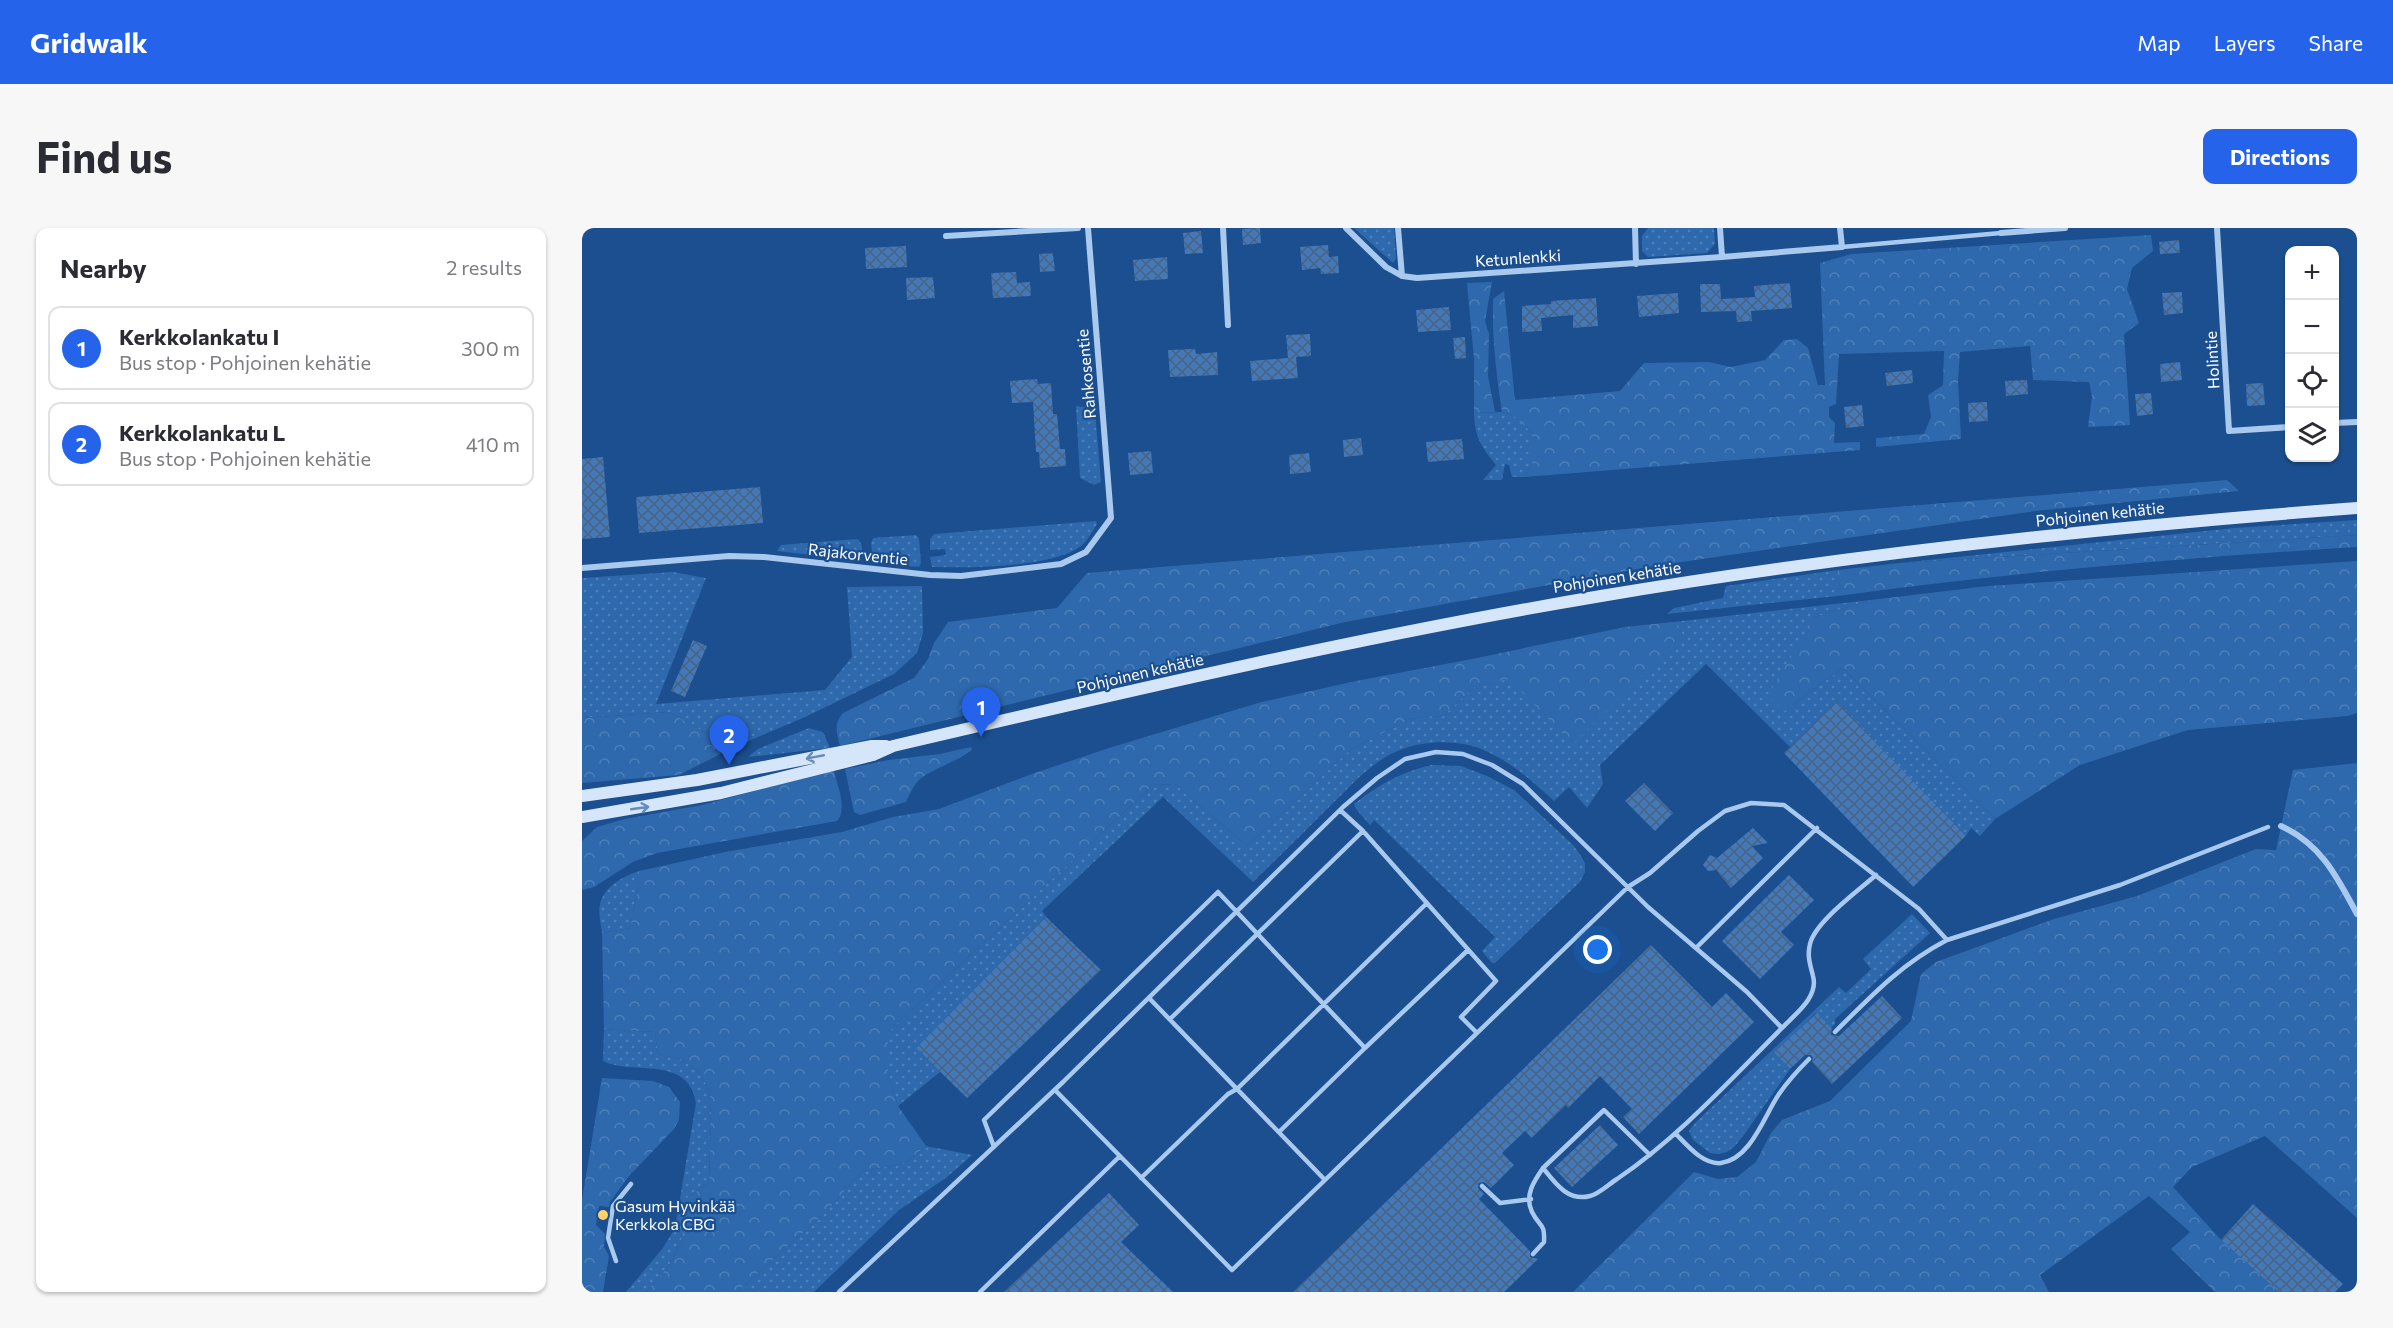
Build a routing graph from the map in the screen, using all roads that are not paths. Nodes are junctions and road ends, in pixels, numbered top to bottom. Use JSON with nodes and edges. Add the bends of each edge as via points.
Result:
{"nodes":[{"id":1,"x":1078,"y":228,"type":"edge"},
{"id":2,"x":1088,"y":228,"type":"edge"},
{"id":3,"x":1223,"y":228,"type":"edge"},
{"id":4,"x":1346,"y":228,"type":"edge"},
{"id":5,"x":1398,"y":228,"type":"edge"},
{"id":6,"x":1635,"y":228,"type":"edge"},
{"id":7,"x":1720,"y":228,"type":"edge"},
{"id":8,"x":1840,"y":228,"type":"edge"},
{"id":9,"x":2065,"y":228,"type":"edge"},
{"id":10,"x":2217,"y":228,"type":"edge"},
{"id":11,"x":2001,"y":233,"type":"joint"},
{"id":12,"x":946,"y":236,"type":"dead end"},
{"id":13,"x":1842,"y":247,"type":"junction"},
{"id":14,"x":1722,"y":257,"type":"junction"},
{"id":15,"x":1636,"y":264,"type":"junction"},
{"id":16,"x":1402,"y":276,"type":"junction"},
{"id":17,"x":1228,"y":325,"type":"dead end"},
{"id":18,"x":2357,"y":422,"type":"edge"},
{"id":19,"x":2339,"y":423,"type":"edge"},
{"id":20,"x":2285,"y":427,"type":"edge"},
{"id":21,"x":2357,"y":508,"type":"edge"},
{"id":22,"x":1112,"y":518,"type":"joint"},
{"id":23,"x":582,"y":568,"type":"edge"},
{"id":24,"x":893,"y":746,"type":"junction"},
{"id":25,"x":582,"y":796,"type":"edge"},
{"id":26,"x":1340,"y":810,"type":"junction"},
{"id":27,"x":582,"y":816,"type":"edge"},
{"id":28,"x":2281,"y":826,"type":"dead end"},
{"id":29,"x":2268,"y":827,"type":"dead end"},
{"id":30,"x":1817,"y":828,"type":"junction"},
{"id":31,"x":1363,"y":831,"type":"junction"},
{"id":32,"x":1876,"y":875,"type":"junction"},
{"id":33,"x":1628,"y":887,"type":"junction"},
{"id":34,"x":1427,"y":903,"type":"junction"},
{"id":35,"x":1236,"y":912,"type":"junction"},
{"id":36,"x":2357,"y":914,"type":"edge"},
{"id":37,"x":1257,"y":934,"type":"junction"},
{"id":38,"x":1947,"y":940,"type":"junction"},
{"id":39,"x":1696,"y":948,"type":"junction"},
{"id":40,"x":1468,"y":950,"type":"junction"},
{"id":41,"x":1149,"y":998,"type":"junction"},
{"id":42,"x":1323,"y":1004,"type":"junction"},
{"id":43,"x":1170,"y":1019,"type":"junction"},
{"id":44,"x":1782,"y":1028,"type":"junction"},
{"id":45,"x":1835,"y":1032,"type":"dead end"},
{"id":46,"x":1477,"y":1033,"type":"junction"},
{"id":47,"x":1365,"y":1048,"type":"junction"},
{"id":48,"x":1809,"y":1059,"type":"dead end"},
{"id":49,"x":1237,"y":1089,"type":"junction"},
{"id":50,"x":1055,"y":1090,"type":"junction"},
{"id":51,"x":1279,"y":1132,"type":"junction"},
{"id":52,"x":1676,"y":1134,"type":"junction"},
{"id":53,"x":994,"y":1147,"type":"junction"},
{"id":54,"x":1650,"y":1155,"type":"junction"},
{"id":55,"x":1120,"y":1156,"type":"junction"},
{"id":56,"x":1543,"y":1168,"type":"junction"},
{"id":57,"x":1141,"y":1178,"type":"junction"},
{"id":58,"x":1325,"y":1180,"type":"junction"},
{"id":59,"x":631,"y":1184,"type":"dead end"},
{"id":60,"x":1482,"y":1186,"type":"dead end"},
{"id":61,"x":1531,"y":1199,"type":"junction"},
{"id":62,"x":1533,"y":1254,"type":"dead end"},
{"id":63,"x":616,"y":1261,"type":"dead end"},
{"id":64,"x":839,"y":1292,"type":"edge"},
{"id":65,"x":980,"y":1292,"type":"edge"}],
"edges":[{"from":1,"to":12,"type":"street"},
{"from":2,"to":22,"type":"street","name":"Rahkosentie"},
{"from":3,"to":17,"type":"street"},
{"from":4,"to":16,"type":"street","via":[[1386,267]]},
{"from":5,"to":16,"type":"street"},
{"from":6,"to":15,"type":"street"},
{"from":7,"to":14,"type":"street"},
{"from":8,"to":13,"type":"street"},
{"from":9,"to":11,"type":"street"},
{"from":10,"to":20,"type":"street","name":"Holintie","via":[[2229,431]]},
{"from":11,"to":13,"type":"lane"},
{"from":13,"to":14,"type":"street","name":"Ketunlenkki"},
{"from":14,"to":15,"type":"street","name":"Ketunlenkki"},
{"from":15,"to":16,"type":"street","name":"Ketunlenkki"},
{"from":18,"to":19,"type":"street"},
{"from":21,"to":24,"type":"main road","name":"Pohjoinen kehätie","via":[[2054,535],[1834,561],[1601,596],[1384,636]]},
{"from":22,"to":23,"type":"street","name":"Rajakorventie","via":[[1086,552],[1061,564],[961,576],[729,556]]},
{"from":24,"to":25,"type":"main road","name":"Pohjoinen kehätie","one_way":true,"via":[[872,746],[697,780]]},
{"from":27,"to":24,"type":"main road","name":"Pohjoinen kehätie","one_way":true,"via":[[721,793]]},
{"from":26,"to":31,"type":"lane"},
{"from":26,"to":33,"type":"lane","via":[[1405,759],[1436,752],[1463,754],[1492,765],[1523,784]]},
{"from":26,"to":35,"type":"lane"},
{"from":28,"to":36,"type":"street","via":[[2316,848],[2337,876]]},
{"from":29,"to":38,"type":"lane","via":[[2120,885]]},
{"from":30,"to":32,"type":"lane"},
{"from":30,"to":33,"type":"lane","via":[[1784,805],[1751,803],[1725,811]]},
{"from":30,"to":39,"type":"lane"},
{"from":31,"to":34,"type":"lane"},
{"from":31,"to":37,"type":"lane"},
{"from":32,"to":38,"type":"lane","via":[[1919,909]]},
{"from":32,"to":44,"type":"lane","via":[[1817,929],[1810,943],[1808,963],[1814,978],[1812,996]]},
{"from":33,"to":39,"type":"lane"},
{"from":33,"to":46,"type":"lane"},
{"from":34,"to":40,"type":"lane"},
{"from":34,"to":42,"type":"lane"},
{"from":35,"to":37,"type":"lane"},
{"from":35,"to":41,"type":"lane"},
{"from":35,"to":53,"type":"lane","via":[[1218,892],[984,1120]]},
{"from":37,"to":42,"type":"lane"},
{"from":37,"to":43,"type":"lane"},
{"from":38,"to":45,"type":"lane","via":[[1904,967]]},
{"from":39,"to":44,"type":"lane","via":[[1748,992]]},
{"from":40,"to":46,"type":"lane","via":[[1496,981],[1461,1017]]},
{"from":40,"to":47,"type":"lane"},
{"from":41,"to":43,"type":"lane"},
{"from":41,"to":50,"type":"lane"},
{"from":42,"to":47,"type":"lane"},
{"from":42,"to":49,"type":"lane"},
{"from":43,"to":49,"type":"lane"},
{"from":44,"to":52,"type":"lane"},
{"from":46,"to":58,"type":"lane"},
{"from":47,"to":51,"type":"lane"},
{"from":48,"to":52,"type":"lane","via":[[1777,1097],[1747,1147],[1733,1159],[1709,1161]]},
{"from":49,"to":51,"type":"lane"},
{"from":49,"to":57,"type":"lane"},
{"from":50,"to":53,"type":"lane"},
{"from":50,"to":55,"type":"lane"},
{"from":51,"to":58,"type":"lane"},
{"from":52,"to":54,"type":"lane"},
{"from":53,"to":64,"type":"lane"},
{"from":54,"to":56,"type":"lane","via":[[1591,1196],[1570,1196]]},
{"from":54,"to":56,"type":"lane","via":[[1604,1110]]},
{"from":55,"to":57,"type":"lane"},
{"from":55,"to":65,"type":"lane"},
{"from":56,"to":61,"type":"lane","via":[[1530,1186]]},
{"from":57,"to":58,"type":"lane","via":[[1232,1270]]},
{"from":59,"to":63,"type":"lane","via":[[614,1206],[608,1238]]},
{"from":60,"to":61,"type":"lane","via":[[1500,1203]]},
{"from":61,"to":62,"type":"lane","via":[[1531,1211],[1544,1228],[1544,1242]]}]}
